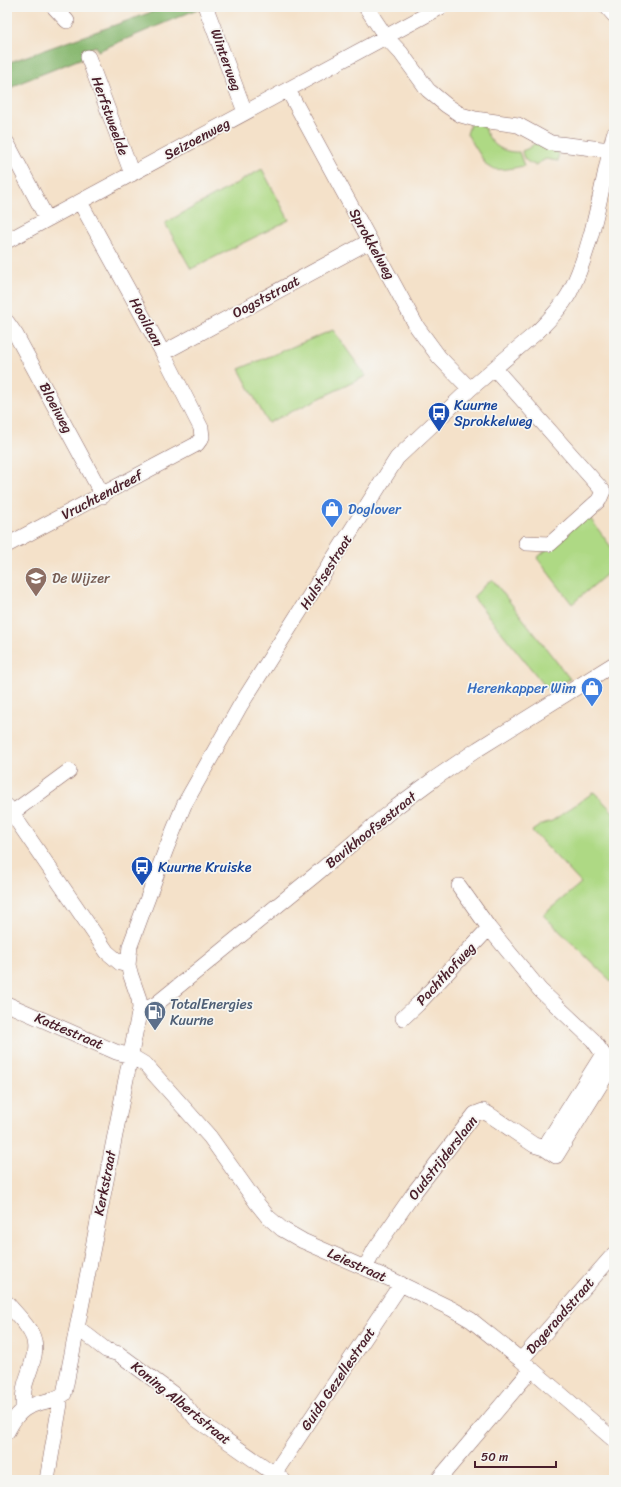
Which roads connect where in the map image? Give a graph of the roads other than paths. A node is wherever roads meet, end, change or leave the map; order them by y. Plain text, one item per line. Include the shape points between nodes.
1 (54, 7) edge
2 (366, 7) edge
3 (440, 7) edge
4 (607, 7) edge
5 (206, 8) dead end
6 (614, 15) edge
7 (67, 21) dead end
8 (386, 37) junction
9 (88, 57) dead end
10 (288, 90) junction
11 (245, 112) junction
12 (614, 134) edge
13 (7, 143) edge
14 (610, 150) junction
15 (132, 174) junction
16 (610, 178) edge
17 (80, 202) junction
18 (47, 219) junction
19 (7, 241) edge
20 (370, 241) junction
21 (7, 322) edge
22 (163, 353) junction
23 (495, 369) junction
24 (470, 389) junction
25 (197, 444) joint
26 (103, 496) junction
27 (526, 543) dead end
28 (7, 545) edge
29 (614, 664) edge
30 (69, 771) dead end
31 (9, 810) edge
32 (459, 886) dead end
33 (489, 928) junction
34 (128, 965) junction
35 (7, 1004) edge
36 (140, 1008) junction
37 (403, 1018) dead end
38 (608, 1053) edge
39 (131, 1056) junction
40 (614, 1254) edge
41 (366, 1268) junction
42 (401, 1284) junction
43 (7, 1303) edge
44 (78, 1328) junction
45 (527, 1364) junction
46 (57, 1399) junction
47 (23, 1409) junction
48 (7, 1432) edge
49 (614, 1440) edge
50 (279, 1477) edge
51 (47, 1480) edge
52 (438, 1480) edge

1 - 7 street
2 - 8 street
3 - 8 street, Seizoenweg
4 - 6 street
5 - 11 street, Winterweg
8 - 10 street, Seizoenweg
8 - 14 street via 428,90 461,114 475,119 518,125 551,143
9 - 15 street, Herfstweelde
10 - 11 street, Seizoenweg
10 - 20 street, Sprokkelweg
11 - 15 street, Seizoenweg
12 - 14 street, Hulstsestraat
13 - 18 street
14 - 16 street, Hulstsestraat
15 - 17 street, Seizoenweg
16 - 23 street, Hulstsestraat via 569,294 547,323
17 - 18 street, Seizoenweg
17 - 22 street, Hooilaan
18 - 19 street, Seizoenweg
20 - 22 street, Oogststraat
20 - 24 street, Sprokkelweg via 417,327 439,357
21 - 26 street, Bloeiweg
22 - 25 street, Hooilaan via 201,428 202,437
23 - 24 street, Hulstsestraat
23 - 27 street via 603,491 599,500 550,544
24 - 34 street, Hulstsestraat via 397,458 240,706 184,805 130,946
25 - 26 street, Vruchtendreef
26 - 28 street, Vruchtendreef
29 - 36 street, Bavikhoofsestraat via 434,779 392,810 155,1005
30 - 31 street
31 - 34 street via 107,952 120,963
32 - 33 street, Oudstrijderslaan
33 - 37 street, Pachthofweg
33 - 38 street, Oudstrijderslaan via 540,990
34 - 36 street, Kerkstraat
35 - 39 street, Kattestraat via 116,1052
36 - 39 street, Kerkstraat
38 - 41 street, Oudstrijderslaan via 544,1148 534,1145 482,1111 475,1114 416,1190
39 - 41 street, Leiestraat via 146,1065 210,1137 268,1217 303,1241
39 - 44 street, Kerkstraat
40 - 45 street, Dageraadstraat
41 - 42 street, Leiestraat
42 - 45 street, Leiestraat via 471,1320
42 - 50 street, Guido Gezellestraat
43 - 47 street via 33,1335 35,1342 35,1351 25,1385
44 - 46 street, Kerkstraat via 64,1394
44 - 50 street, Koning Albertstraat via 106,1350 119,1354 180,1399 196,1419
45 - 49 street, Leiestraat
45 - 52 street, Dageraadstraat
46 - 47 street
46 - 51 street via 60,1404
47 - 48 street via 12,1421

